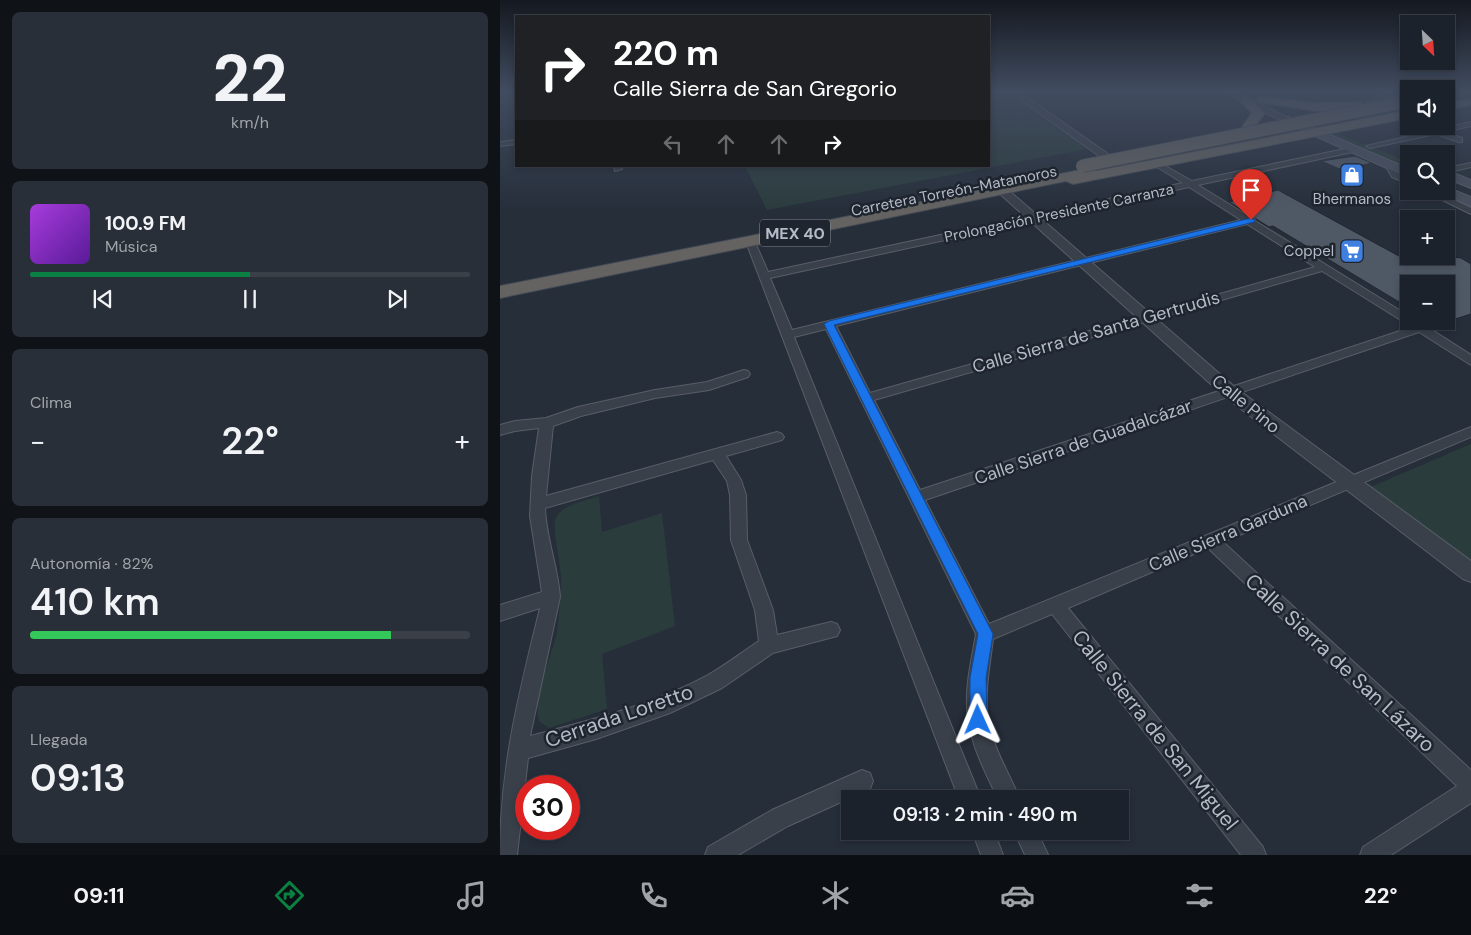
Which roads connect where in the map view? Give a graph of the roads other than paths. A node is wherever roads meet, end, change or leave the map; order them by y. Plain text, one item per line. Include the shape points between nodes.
1 (1069, 131) edge
2 (1228, 131) edge
3 (1270, 131) edge
4 (1281, 131) edge
5 (1312, 131) edge
6 (1314, 131) edge
7 (1326, 131) edge
8 (1345, 131) edge
9 (1350, 131) edge
10 (1319, 133) junction
11 (1418, 135) edge
12 (1446, 135) edge
13 (1335, 136) junction
14 (1298, 137) junction
15 (1459, 140) dead end
16 (515, 142) edge
17 (500, 144) edge
18 (1354, 144) junction
19 (1370, 146) junction
20 (1106, 156) junction
21 (1391, 159) junction
22 (1160, 165) junction
23 (1471, 165) edge
24 (1400, 166) edge
25 (1086, 169) junction
26 (1455, 170) edge
27 (1455, 177) edge
28 (1400, 178) edge
29 (1029, 181) junction
30 (1191, 184) junction
31 (1471, 184) edge
32 (1003, 191) junction
33 (1455, 195) edge
34 (1447, 200) edge
35 (1471, 202) edge
36 (1471, 211) edge
37 (1034, 219) junction
38 (1251, 220) junction
39 (750, 242) junction
40 (1082, 262) junction
41 (1325, 267) junction
42 (763, 276) junction
43 (500, 278) edge
44 (500, 292) edge
45 (1400, 315) edge
46 (1145, 318) junction
47 (829, 324) junction
48 (1400, 328) edge
49 (1424, 330) edge
50 (787, 336) junction
51 (1471, 361) edge
52 (744, 374) dead end
53 (1230, 392) junction
54 (867, 398) junction
55 (547, 423) junction
56 (500, 430) edge
57 (1471, 432) edge
58 (777, 438) dead end
59 (718, 454) junction
60 (1350, 482) junction
61 (917, 498) junction
62 (538, 504) junction
63 (1210, 540) junction
64 (1471, 573) edge
65 (551, 597) junction
66 (1054, 605) junction
67 (500, 613) edge
68 (831, 630) dead end
69 (985, 634) junction
70 (769, 645) junction
71 (518, 750) junction
72 (862, 781) dead end
73 (1471, 785) edge
74 (966, 790) edge
75 (1005, 790) edge
76 (1471, 790) edge
77 (986, 840) edge
78 (1030, 840) edge
79 (506, 855) edge
80 (716, 855) edge
81 (992, 855) edge
82 (1037, 855) edge
83 (1255, 855) edge
84 (1371, 855) edge

1 - 20 street
2 - 20 highway
3 - 25 highway, Carretera Torreón-Matamoros / MEX 40, bridge
4 - 14 highway
5 - 25 highway, MEX 40
6 - 10 main road
7 - 13 main road
8 - 13 highway
9 - 18 highway
10 - 13 highway
10 - 14 highway
11 - 19 street
12 - 15 street
13 - 14 highway
13 - 18 main road
14 - 22 highway
16 - 17 street
18 - 19 main road
18 - 21 main road
18 - 30 street, Prolongación Presidente Carranza
19 - 21 main road
20 - 29 highway via 1066,164
21 - 24 main road
21 - 28 street via 1395,175
22 - 29 highway via 1079,180
22 - 30 street
23 - 26 street
25 - 29 highway, MEX 40
27 - 31 main road
29 - 32 highway, MEX 40
29 - 43 highway, Carretera Torreón-Matamoros / MEX 40
30 - 37 street, Prolongación Presidente Carranza
30 - 38 street
32 - 37 street, Calle Pino
32 - 39 highway, MEX 40
33 - 35 main road
34 - 36 street
37 - 40 street, Calle Pino
37 - 42 street, Prolongación Presidente Carranza
38 - 40 street
38 - 41 street
39 - 42 street
39 - 44 highway, MEX 40
40 - 46 street, Calle Pino
40 - 47 street
41 - 45 street
41 - 46 street, Calle Sierra de Santa Gertrudis
42 - 50 street
46 - 53 street, Calle Pino
46 - 54 street, Calle Sierra de Santa Gertrudis
47 - 50 street
47 - 54 street
48 - 53 street, Calle Sierra de Guadalcázar
49 - 51 street
50 - 74 street
52 - 55 street via 709,386 655,394 578,412
53 - 60 street, Calle Pino
53 - 61 street, Calle Sierra de Guadalcázar
54 - 61 street
55 - 56 street
55 - 62 street, Cerrada Loretto
57 - 60 street, Calle Sierra Garduna
58 - 59 street
59 - 62 street
59 - 70 street via 731,474 738,495 739,540 764,610
60 - 63 street, Calle Sierra Garduna
60 - 64 street, Calle Pino
61 - 69 street
62 - 65 street, Cerrada Loretto via 538,527 551,580
63 - 66 street, Calle Sierra Garduna
63 - 73 street, Calle Sierra de San Lázaro
65 - 67 street
65 - 71 street, Cerrada Loretto
66 - 69 street, Calle Sierra Garduna
66 - 83 street, Calle Sierra de San Miguel
68 - 70 street, Cerrada Loretto
69 - 75 street via 978,678 978,720
70 - 71 street, Cerrada Loretto via 715,680 670,703 596,729
71 - 79 street, Cerrada Loretto
72 - 80 street via 780,818
76 - 84 street
77 - 81 street
78 - 82 street

